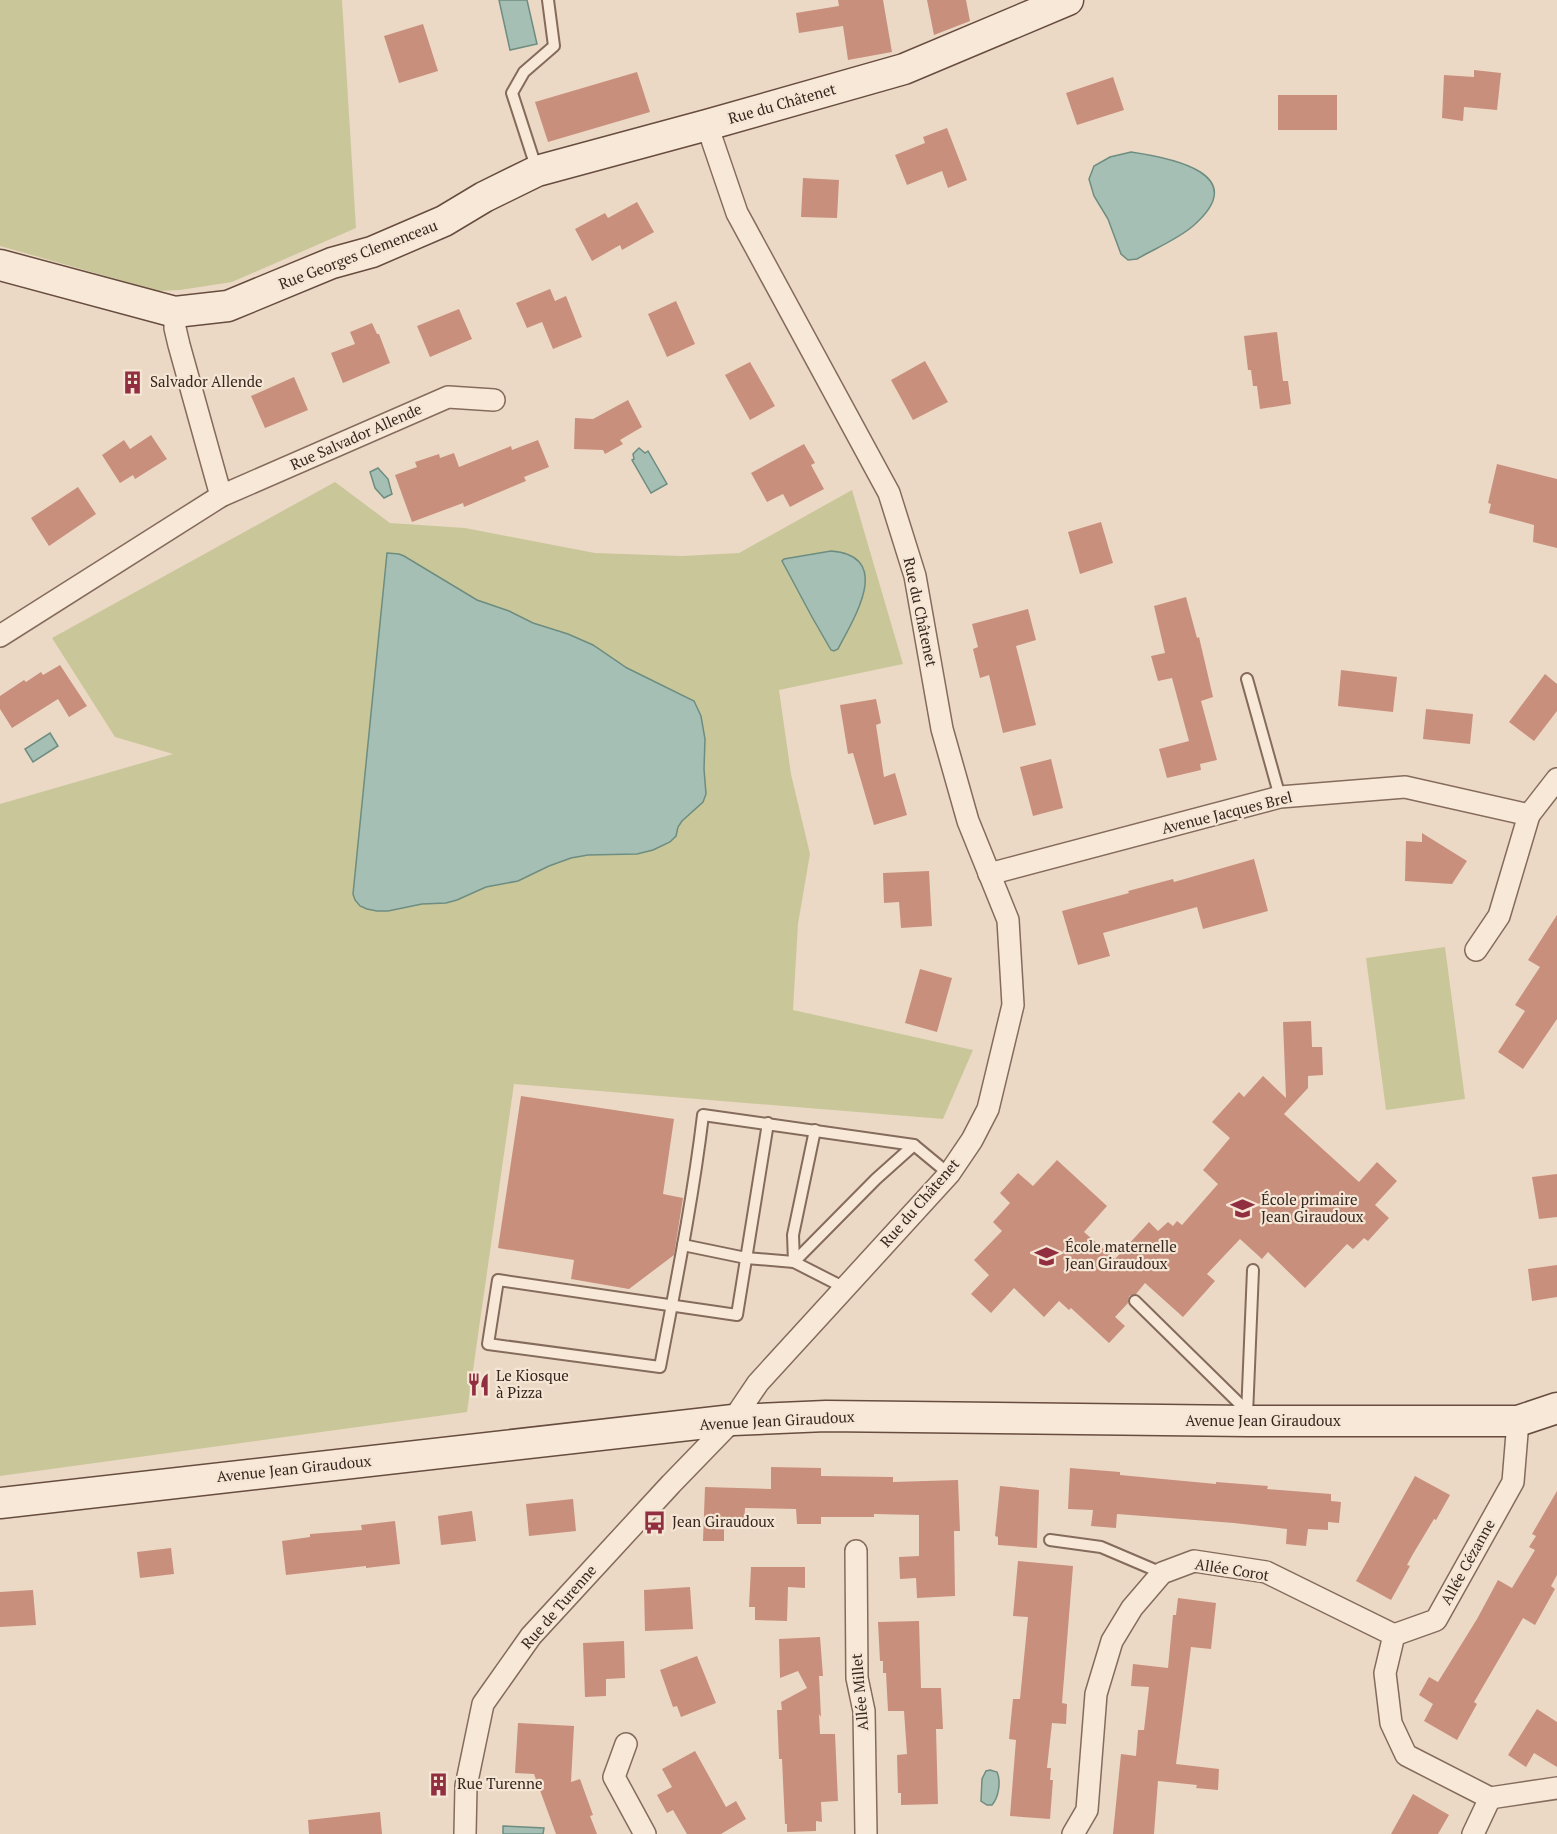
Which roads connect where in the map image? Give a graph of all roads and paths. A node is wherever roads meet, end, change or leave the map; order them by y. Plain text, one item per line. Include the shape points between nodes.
1 (548, 0) edge
2 (1068, 0) edge
3 (707, 125) junction
4 (537, 171) junction
5 (0, 265) edge
6 (175, 312) junction
7 (494, 400) dead end
8 (221, 496) junction
9 (0, 636) edge
10 (1247, 679) dead end
11 (1557, 779) edge
12 (1280, 797) junction
13 (1529, 815) junction
14 (989, 874) junction
15 (1476, 950) dead end
16 (768, 1123) junction
17 (815, 1130) junction
18 (914, 1145) junction
19 (949, 1174) junction
20 (683, 1245) junction
21 (746, 1258) junction
22 (794, 1263) junction
23 (1252, 1270) dead end
24 (845, 1288) junction
25 (1135, 1300) dead end
26 (672, 1306) junction
27 (1557, 1408) edge
28 (1247, 1417) junction
29 (733, 1420) junction
30 (1518, 1421) junction
31 (0, 1503) edge
32 (1050, 1540) dead end
33 (856, 1551) dead end
34 (1162, 1573) junction
35 (1394, 1635) junction
36 (626, 1744) dead end
37 (1557, 1788) edge
38 (1490, 1798) junction
39 (465, 1834) edge
40 (645, 1834) edge
41 (870, 1834) edge
42 (1073, 1834) edge
43 (1473, 1834) edge

1 - 4 lane via 554,46 524,72 513,93
2 - 3 street, Rue du Châtenet via 904,69
3 - 4 street, Rue Georges Clemenceau
3 - 14 street, Rue du Châtenet via 737,213 888,493 915,576 942,729 968,821
4 - 6 street, Rue Georges Clemenceau via 444,221 372,252 332,263 228,306
5 - 6 street, Rue Georges Clemenceau
6 - 8 street via 179,345
7 - 8 street, Rue Salvador Allende via 448,397
8 - 9 street, Rue Salvador Allende
10 - 12 lane
11 - 13 street
12 - 13 street, Avenue Jacques Brel via 1405,787
12 - 14 street, Avenue Jacques Brel
13 - 15 street via 1499,916
14 - 19 street, Rue du Châtenet via 1008,920 1013,1005 988,1109
16 - 17 lane
16 - 20 lane via 703,1114
16 - 21 lane
17 - 18 lane
17 - 22 lane via 793,1235
18 - 19 lane
18 - 22 lane
19 - 24 street, Rue du Châtenet
20 - 21 lane
20 - 26 lane
21 - 22 lane
21 - 26 lane via 737,1315
22 - 24 lane
23 - 28 lane
24 - 29 street, Rue du Châtenet via 758,1383
25 - 28 lane
26 - 26 lane via 660,1367 488,1344 498,1280
27 - 30 street, Avenue Jean Giraudoux
28 - 29 street, Avenue Jean Giraudoux via 826,1416
28 - 30 street, Avenue Jean Giraudoux
29 - 31 street, Avenue Jean Giraudoux
29 - 39 street, Rue de Turenne via 531,1636 483,1704 466,1786
30 - 35 street, Allée Cézanne via 1513,1482 1436,1620
32 - 34 lane via 1101,1547
33 - 41 street, Allée Millet via 857,1678 864,1711
34 - 35 street, Allée Corot via 1194,1561 1266,1572
34 - 42 street, Allée Corot via 1132,1608 1112,1641 1096,1694 1087,1810
35 - 38 street via 1385,1673 1391,1723 1406,1755
36 - 40 street via 614,1777
37 - 38 street
38 - 43 street

